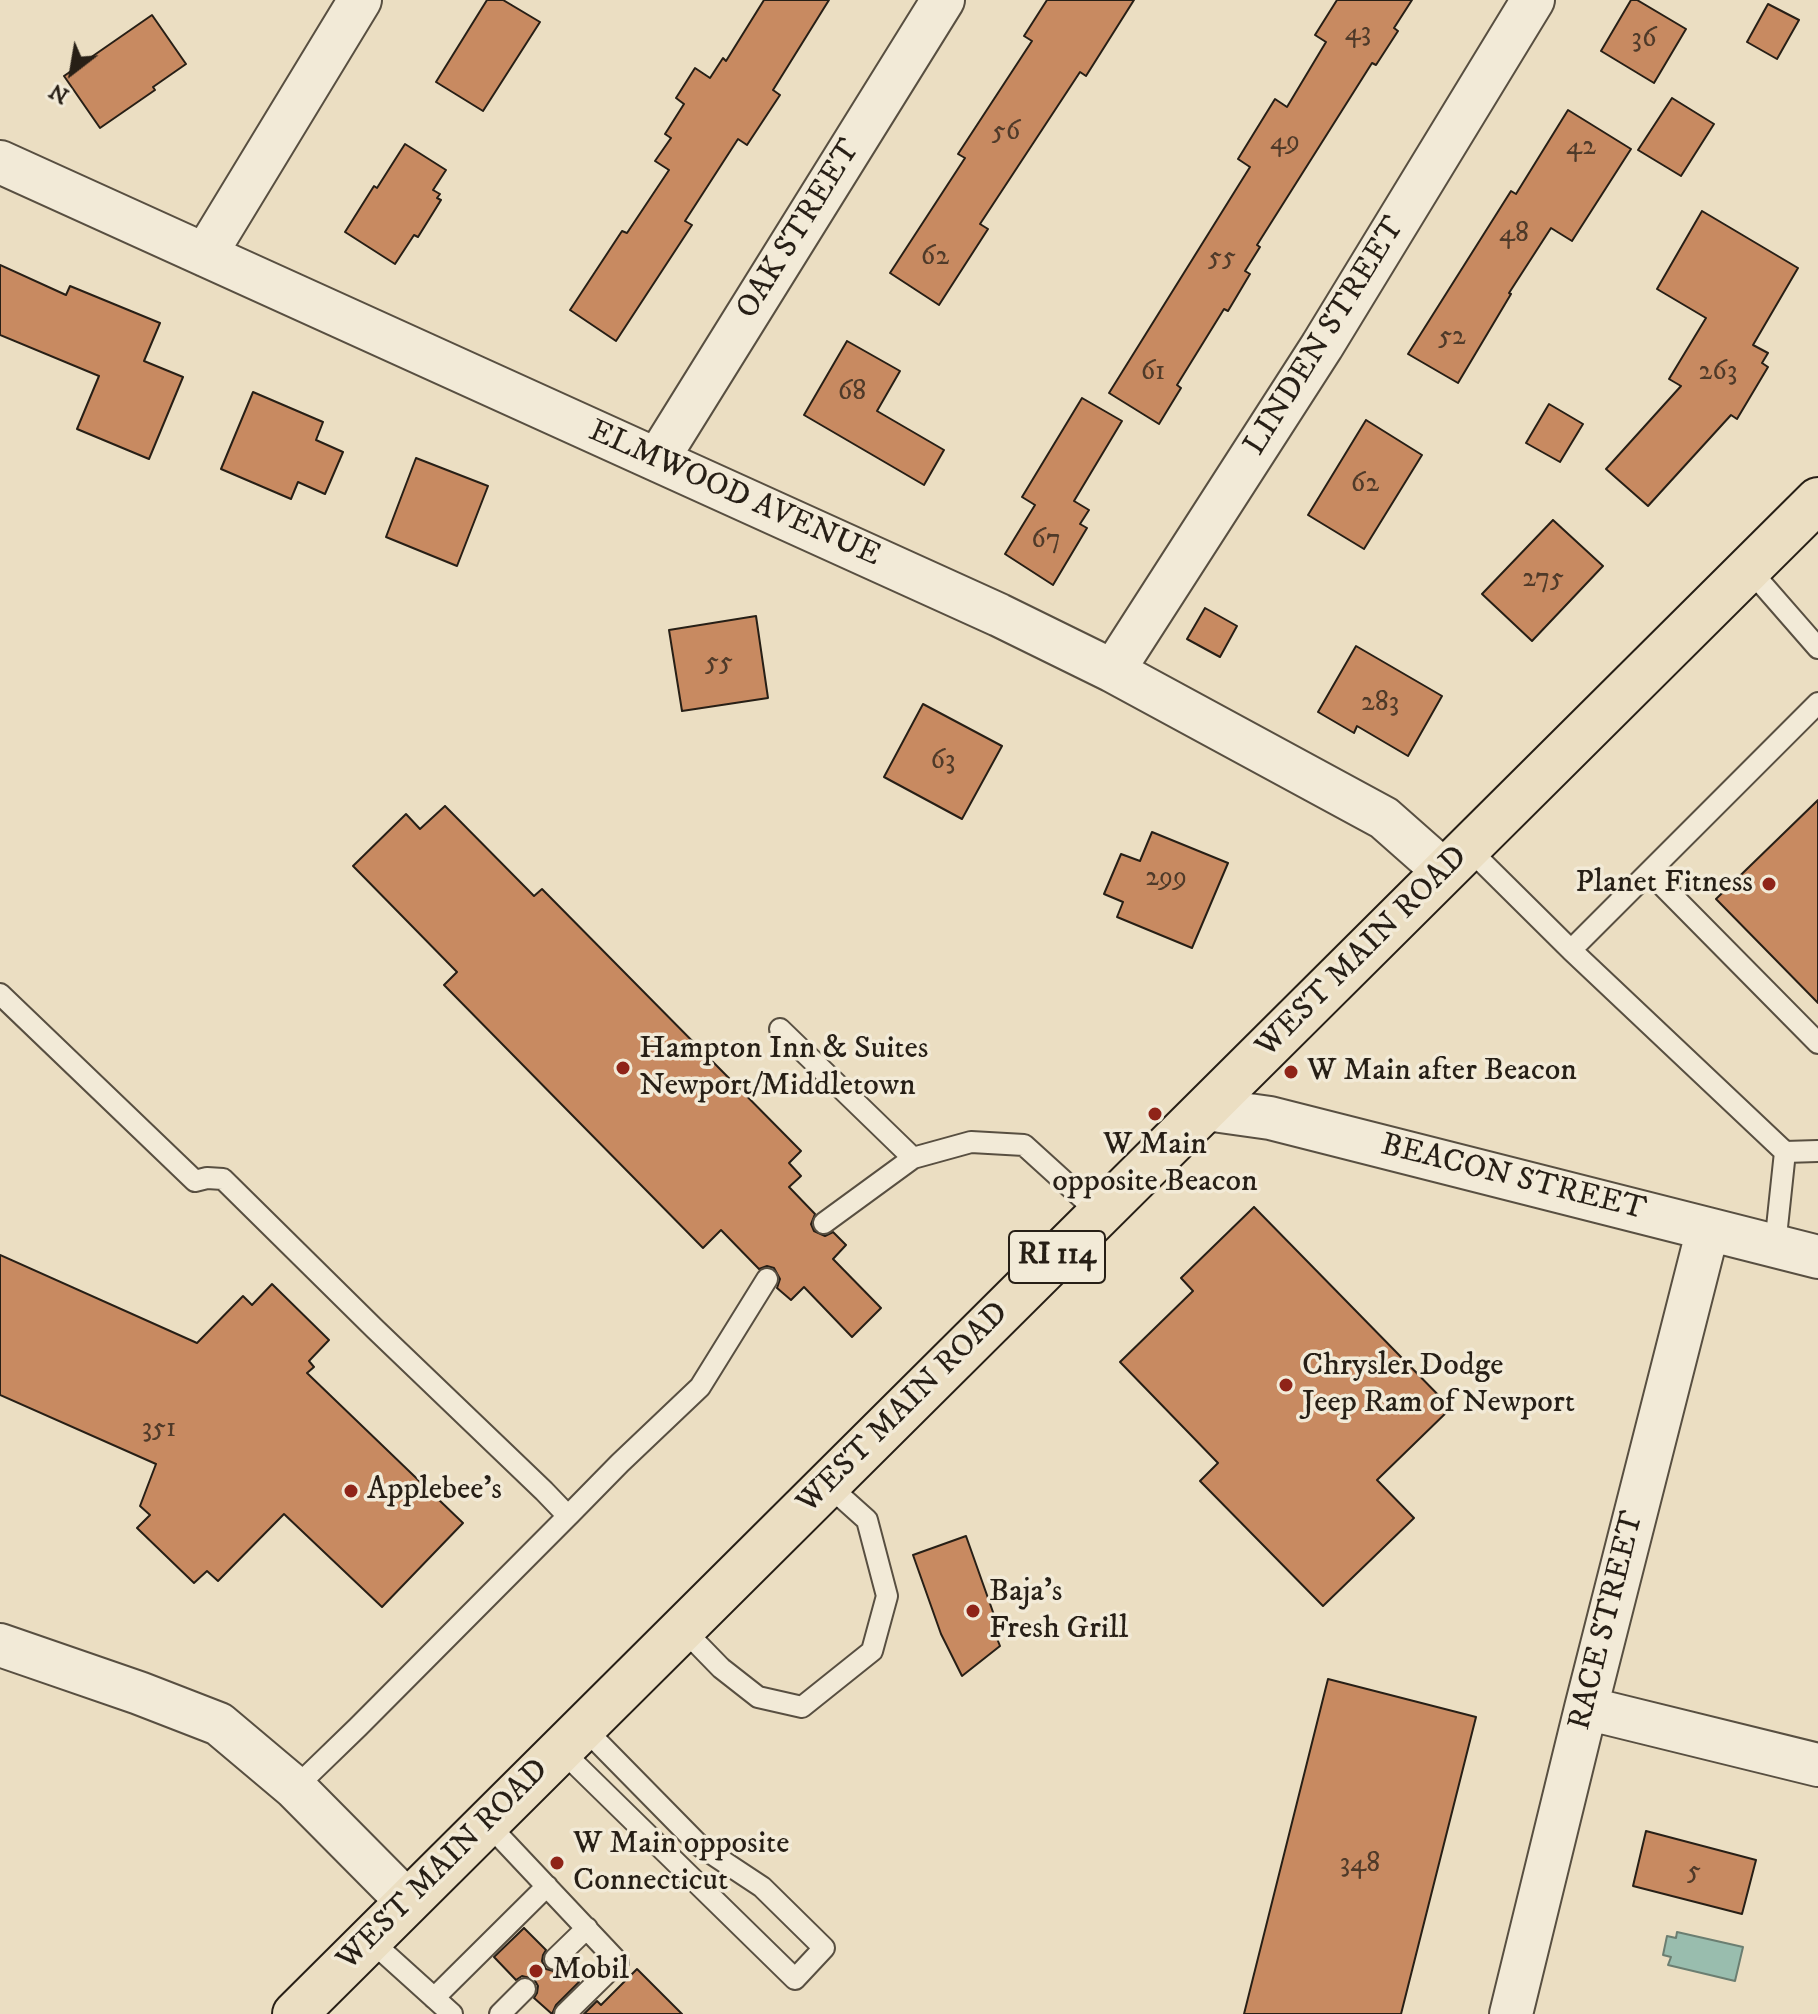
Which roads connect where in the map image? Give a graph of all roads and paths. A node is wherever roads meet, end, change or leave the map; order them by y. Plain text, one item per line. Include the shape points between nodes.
1 (360, 0) edge
2 (943, 0) edge
3 (1533, 0) edge
4 (0, 162) edge
5 (205, 255) junction
6 (657, 460) junction
7 (1818, 500) edge
8 (1749, 569) junction
9 (1817, 647) edge
10 (1113, 671) junction
11 (1818, 703) edge
12 (1456, 860) junction
13 (1649, 872) junction
14 (1571, 950) junction
15 (0, 994) edge
16 (780, 1029) dead end
17 (1818, 1043) edge
18 (1206, 1109) junction
19 (1818, 1151) edge
20 (1785, 1152) junction
21 (913, 1158) junction
22 (1100, 1214) junction
23 (824, 1223) dead end
24 (1708, 1229) junction
25 (1775, 1246) junction
26 (1818, 1257) edge
27 (767, 1279) dead end
28 (828, 1485) junction
29 (568, 1516) junction
30 (683, 1629) junction
31 (0, 1645) edge
32 (1586, 1708) junction
33 (572, 1739) junction
34 (1818, 1765) edge
35 (295, 1788) junction
36 (487, 1823) junction
37 (547, 1886) junction
38 (408, 1902) junction
39 (587, 1928) junction
40 (370, 1940) junction
41 (555, 1959) dead end
42 (525, 1989) dead end
43 (434, 1998) junction
44 (295, 2014) edge
45 (452, 2014) edge
46 (500, 2014) edge
47 (565, 2014) edge
48 (1511, 2014) edge

1 - 5 street
2 - 6 street, OAK STREET
3 - 10 street, LINDEN STREET via 1322,346
4 - 5 street, ELMWOOD AVENUE
5 - 6 street, ELMWOOD AVENUE
6 - 10 street, ELMWOOD AVENUE
7 - 8 main road, WEST MAIN ROAD / RI 114
8 - 9 lane
8 - 12 main road, WEST MAIN ROAD / RI 114
10 - 12 street, ELMWOOD AVENUE
11 - 13 lane
12 - 14 lane
12 - 18 main road, WEST MAIN ROAD / RI 114
13 - 14 lane
13 - 17 lane
14 - 20 lane
15 - 29 lane via 195,1181 223,1179
16 - 21 lane
18 - 22 main road, WEST MAIN ROAD / RI 114
18 - 24 street, BEACON STREET via 1270,1118
19 - 20 lane
20 - 25 lane
21 - 22 lane via 971,1142 1024,1145
21 - 23 lane
22 - 28 main road, WEST MAIN ROAD / RI 114
24 - 25 street, BEACON STREET
24 - 32 street, RACE STREET
25 - 26 street, BEACON STREET
27 - 29 lane via 700,1387
28 - 30 main road, WEST MAIN ROAD / RI 114
28 - 30 lane via 867,1520 887,1596 872,1651 802,1707 758,1697
29 - 35 lane
30 - 33 main road, WEST MAIN ROAD / RI 114
31 - 35 street via 219,1724
32 - 34 street
32 - 48 street, RACE STREET
33 - 33 lane via 600,1790 795,1979 824,1948 762,1887 700,1846
33 - 36 main road, WEST MAIN ROAD / RI 114
35 - 38 street
36 - 37 lane
36 - 38 main road, WEST MAIN ROAD / RI 114
37 - 39 lane
37 - 43 lane
38 - 40 main road, WEST MAIN ROAD / RI 114
39 - 41 lane
39 - 47 lane via 618,1962
40 - 43 lane
40 - 44 main road, WEST MAIN ROAD / RI 114
42 - 46 lane
43 - 45 lane

